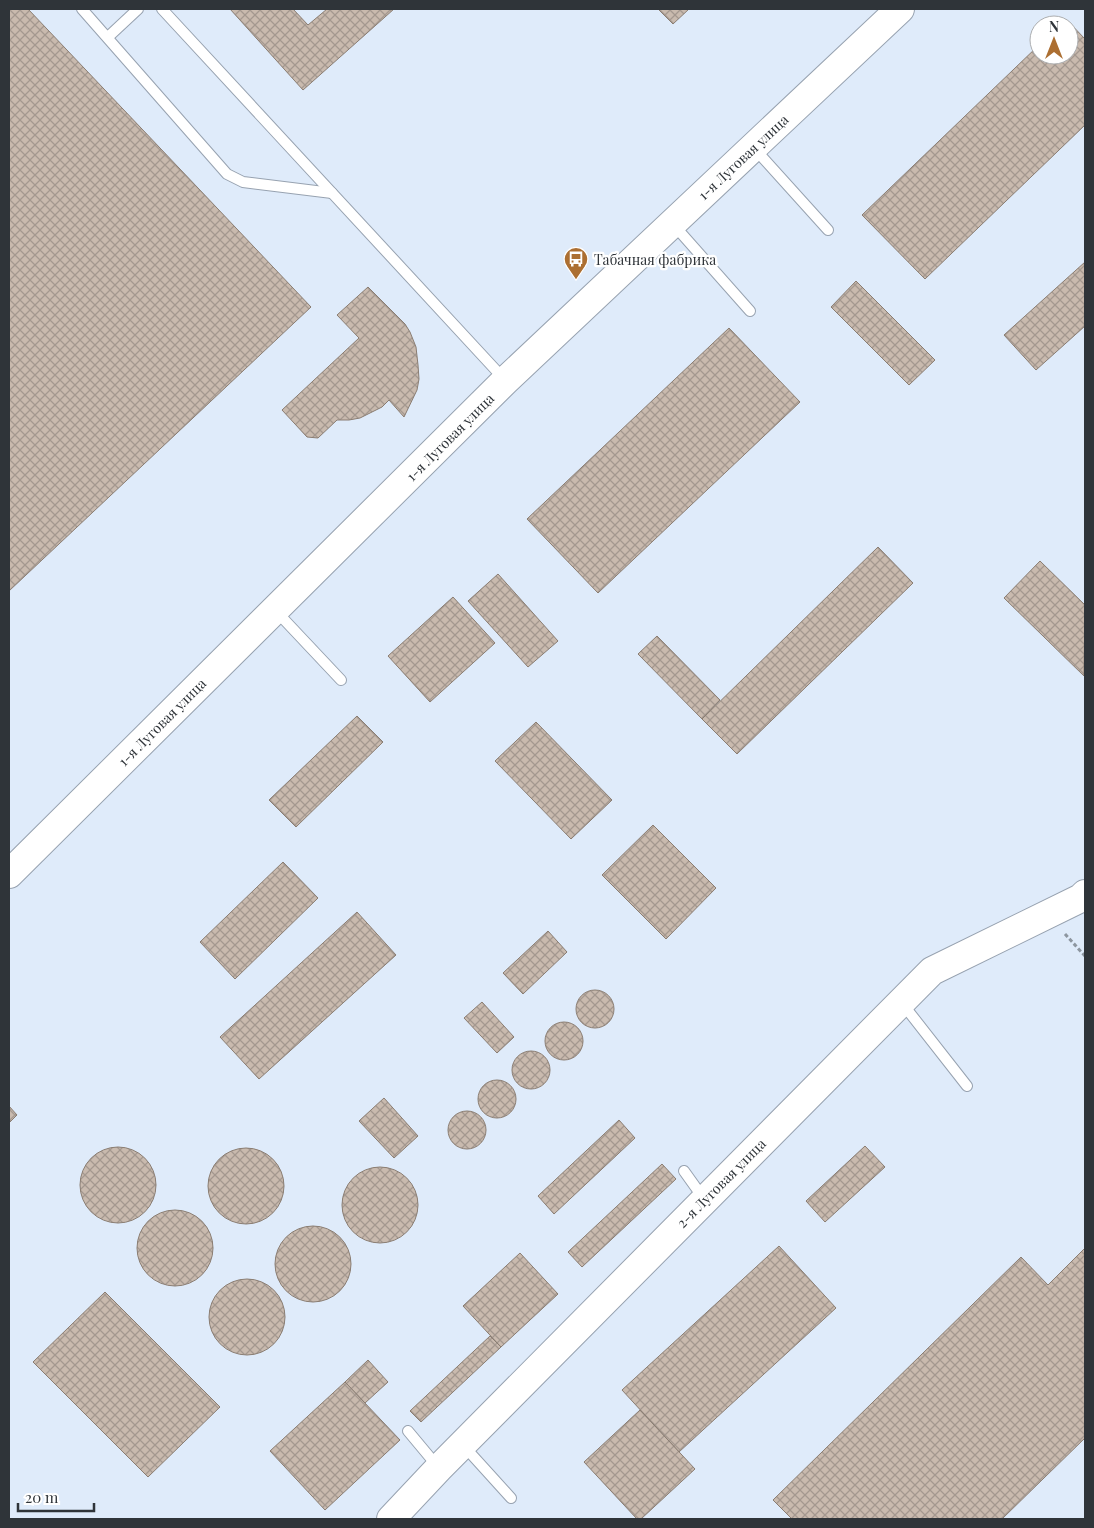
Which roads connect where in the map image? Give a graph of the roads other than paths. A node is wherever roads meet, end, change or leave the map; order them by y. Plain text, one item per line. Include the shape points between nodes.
1 (82, 9) edge
2 (138, 9) edge
3 (162, 9) edge
4 (900, 9) edge
5 (108, 37) junction
6 (754, 147) junction
7 (332, 193) junction
8 (672, 224) junction
9 (828, 230) dead end
10 (750, 311) dead end
11 (505, 381) junction
12 (275, 610) junction
13 (341, 680) dead end
14 (9, 874) edge
15 (1085, 894) edge
16 (901, 1002) junction
17 (967, 1086) dead end
18 (684, 1171) dead end
19 (705, 1200) junction
20 (408, 1431) dead end
21 (462, 1445) junction
22 (439, 1468) junction
23 (511, 1498) dead end
24 (391, 1519) edge

1 - 5 lane
2 - 5 lane
3 - 7 lane
4 - 6 main road, 1-я Луговая улица
5 - 7 lane via 227,174 243,182
6 - 8 main road, 1-я Луговая улица
6 - 9 lane
7 - 11 lane
8 - 10 lane
8 - 11 main road, 1-я Луговая улица
11 - 12 main road, 1-я Луговая улица
12 - 13 lane
12 - 14 main road, 1-я Луговая улица
15 - 16 main road, 2-я Луговая улица via 932,971
16 - 17 lane
16 - 19 main road, 2-я Луговая улица
18 - 19 lane
19 - 21 main road, 2-я Луговая улица
20 - 22 lane
21 - 22 main road, 2-я Луговая улица
21 - 23 lane
22 - 24 main road, 2-я Луговая улица

